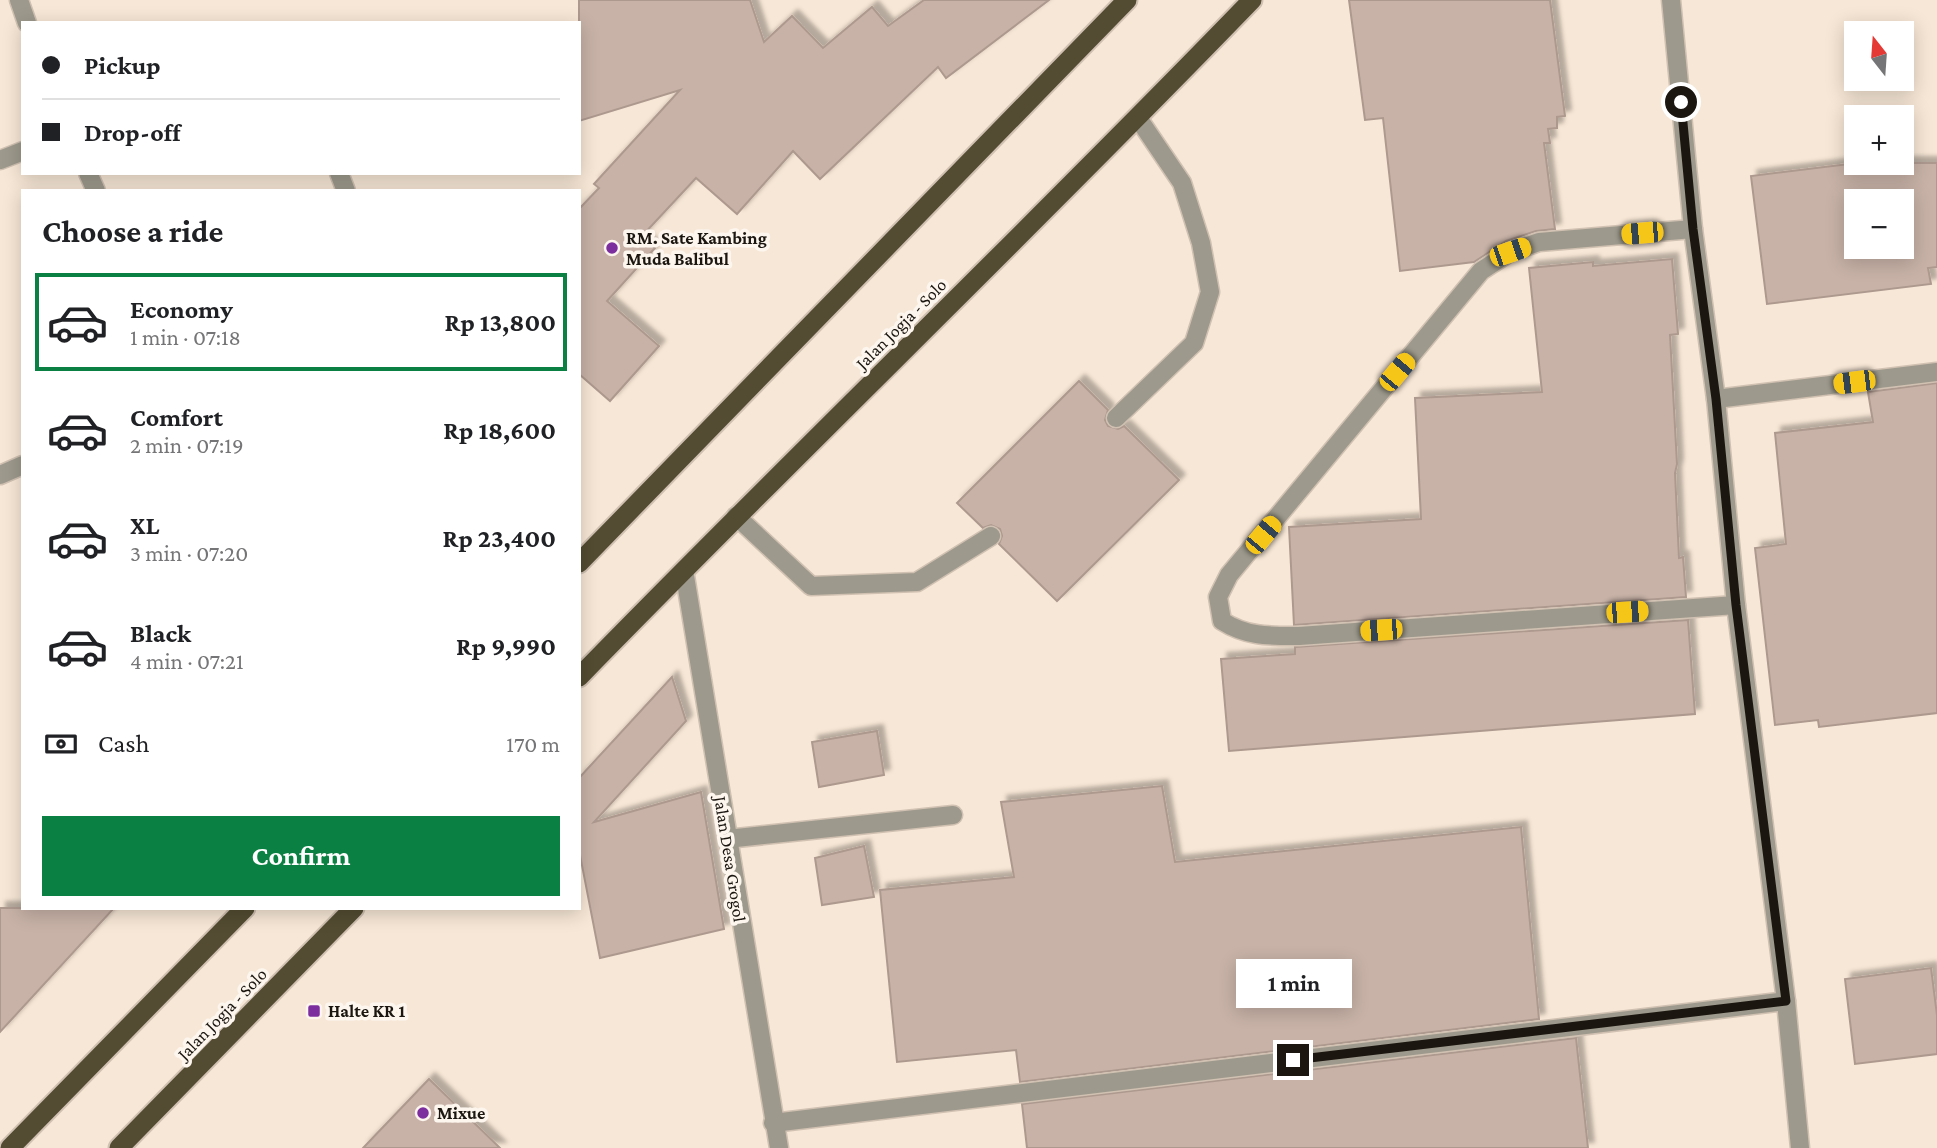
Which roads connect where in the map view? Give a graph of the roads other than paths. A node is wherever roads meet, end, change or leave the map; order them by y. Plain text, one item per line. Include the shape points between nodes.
1 (19, 0) edge
2 (1127, 0) edge
3 (1252, 0) edge
4 (1671, 0) edge
5 (26, 21) edge
6 (1138, 118) junction
7 (21, 151) edge
8 (0, 160) edge
9 (1693, 229) junction
10 (1937, 372) edge
11 (1716, 399) junction
12 (1116, 418) dead end
13 (21, 466) edge
14 (0, 475) edge
15 (736, 516) junction
16 (991, 536) dead end
17 (581, 561) edge
18 (684, 569) junction
19 (1736, 605) junction
20 (581, 675) edge
21 (953, 815) dead end
22 (727, 839) junction
23 (242, 910) edge
24 (352, 910) edge
25 (1786, 1001) junction
26 (773, 1123) junction
27 (10, 1148) edge
28 (119, 1148) edge
29 (779, 1148) edge
30 (1800, 1148) edge

1 - 5 street
2 - 17 highway
3 - 6 highway, Jalan Jogja - Solo
4 - 9 street
6 - 12 street via 1182,183 1210,292 1194,343
6 - 15 highway, Jalan Jogja - Solo
7 - 8 street
9 - 11 street
9 - 19 street via 1539,242 1510,252 1481,271 1229,575 1218,597 1222,621 1257,636
10 - 11 street
11 - 19 street
13 - 14 street
15 - 16 street via 811,586 917,582
15 - 18 highway, Jalan Jogja - Solo
18 - 20 highway, Jalan Jogja - Solo
18 - 22 street, Jalan Desa Grogol
19 - 25 street
21 - 22 street
22 - 26 street, Jalan Desa Grogol
23 - 27 highway
24 - 28 highway, Jalan Jogja - Solo
25 - 26 street
25 - 30 street
26 - 29 street, Jalan Desa Grogol

